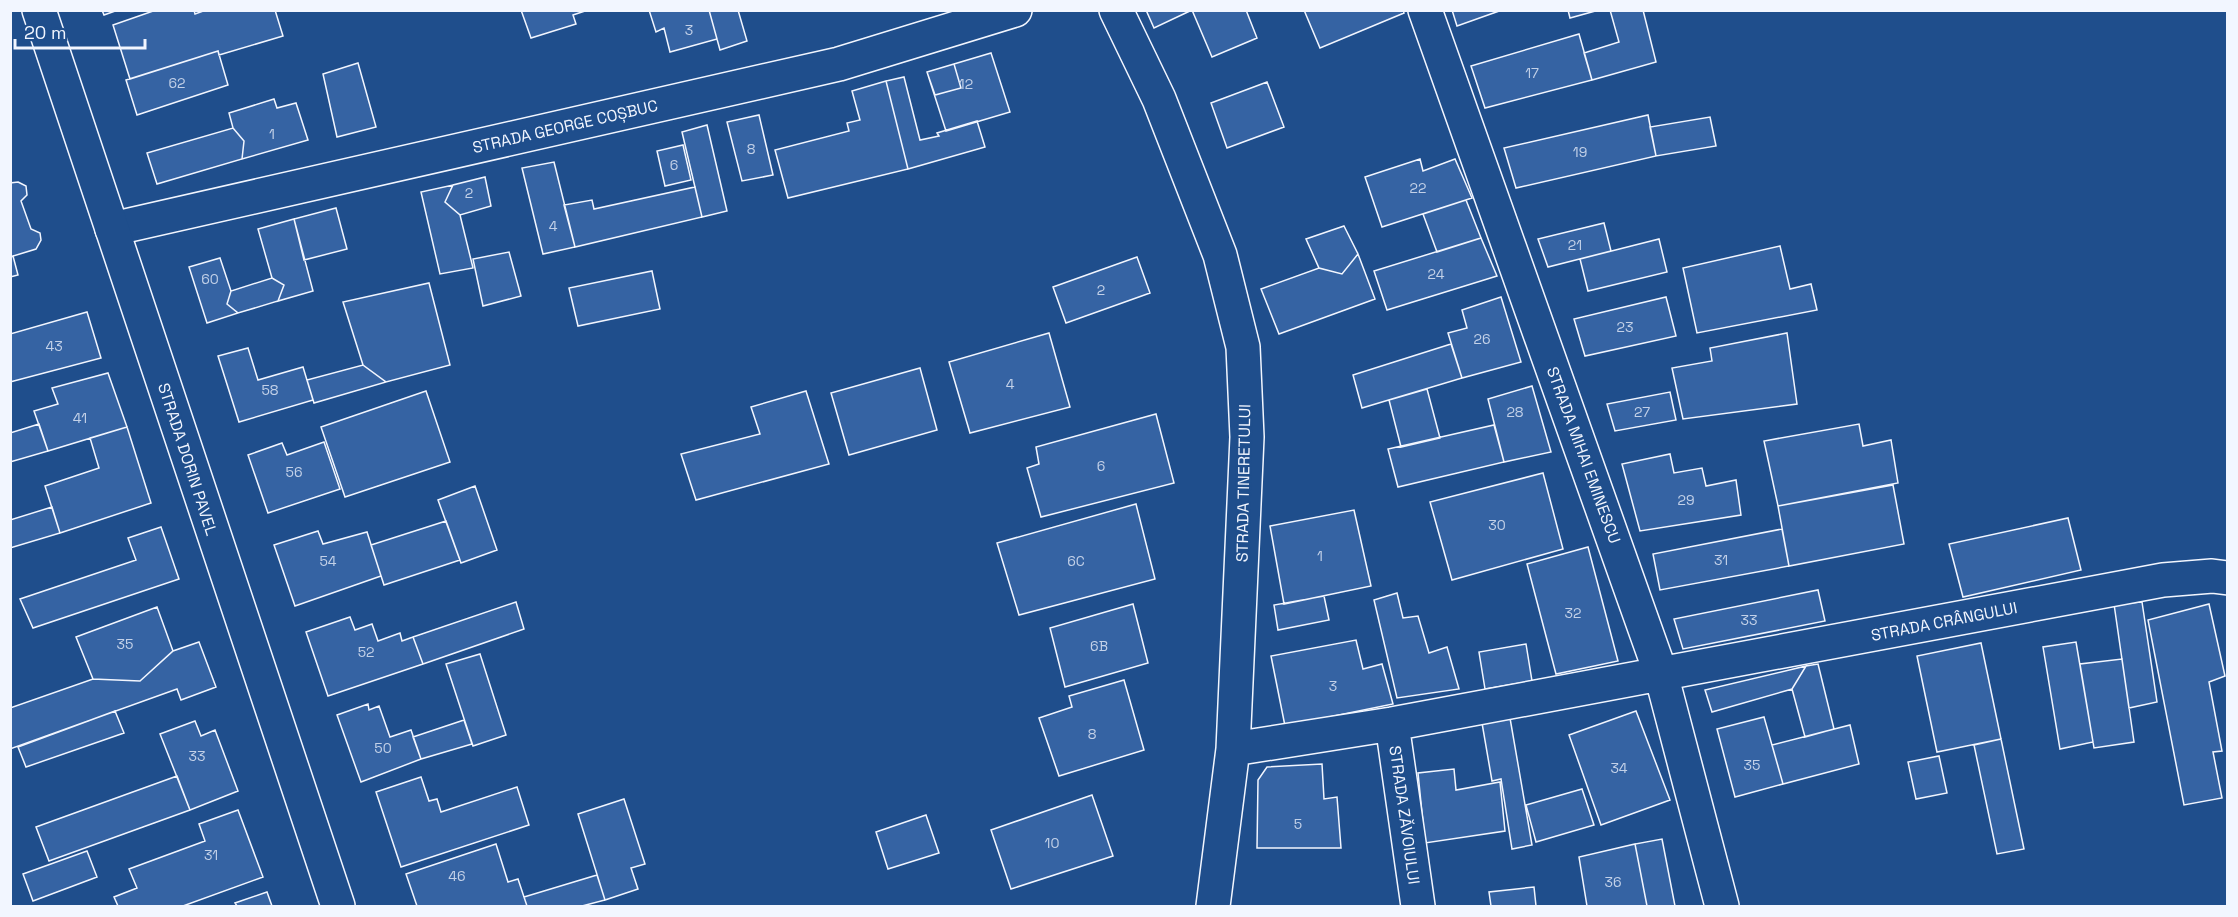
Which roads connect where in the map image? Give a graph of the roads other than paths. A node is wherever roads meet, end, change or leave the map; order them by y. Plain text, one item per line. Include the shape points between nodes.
1 (39, 10) edge
2 (1015, 10) edge
3 (1116, 10) edge
4 (1425, 10) edge
5 (112, 229) junction
6 (2228, 578) edge
7 (1661, 674) junction
8 (1392, 724) junction
9 (1233, 749) junction
10 (338, 906) edge
11 (1213, 906) edge
12 (1418, 906) edge
13 (1722, 906) edge

1 - 5 street, STRADA DORIN PAVEL
2 - 5 street, STRADA GEORGE COȘBUC via 839,64
3 - 9 street, STRADA TINERETULUI via 1159,99 1220,255 1243,347 1247,438
4 - 7 street, STRADA MIHAI EMINESCU
5 - 10 street, STRADA DORIN PAVEL
6 - 7 street, STRADA CRÂNGULUI via 2163,580
7 - 8 street, STRADA CRÂNGULUI
7 - 13 street, STRADA MIHAI EMINESCU
8 - 9 street, STRADA CRÂNGULUI
8 - 12 street, STRADA ZĂVOIULUI
9 - 11 street, STRADA TINERETULUI

